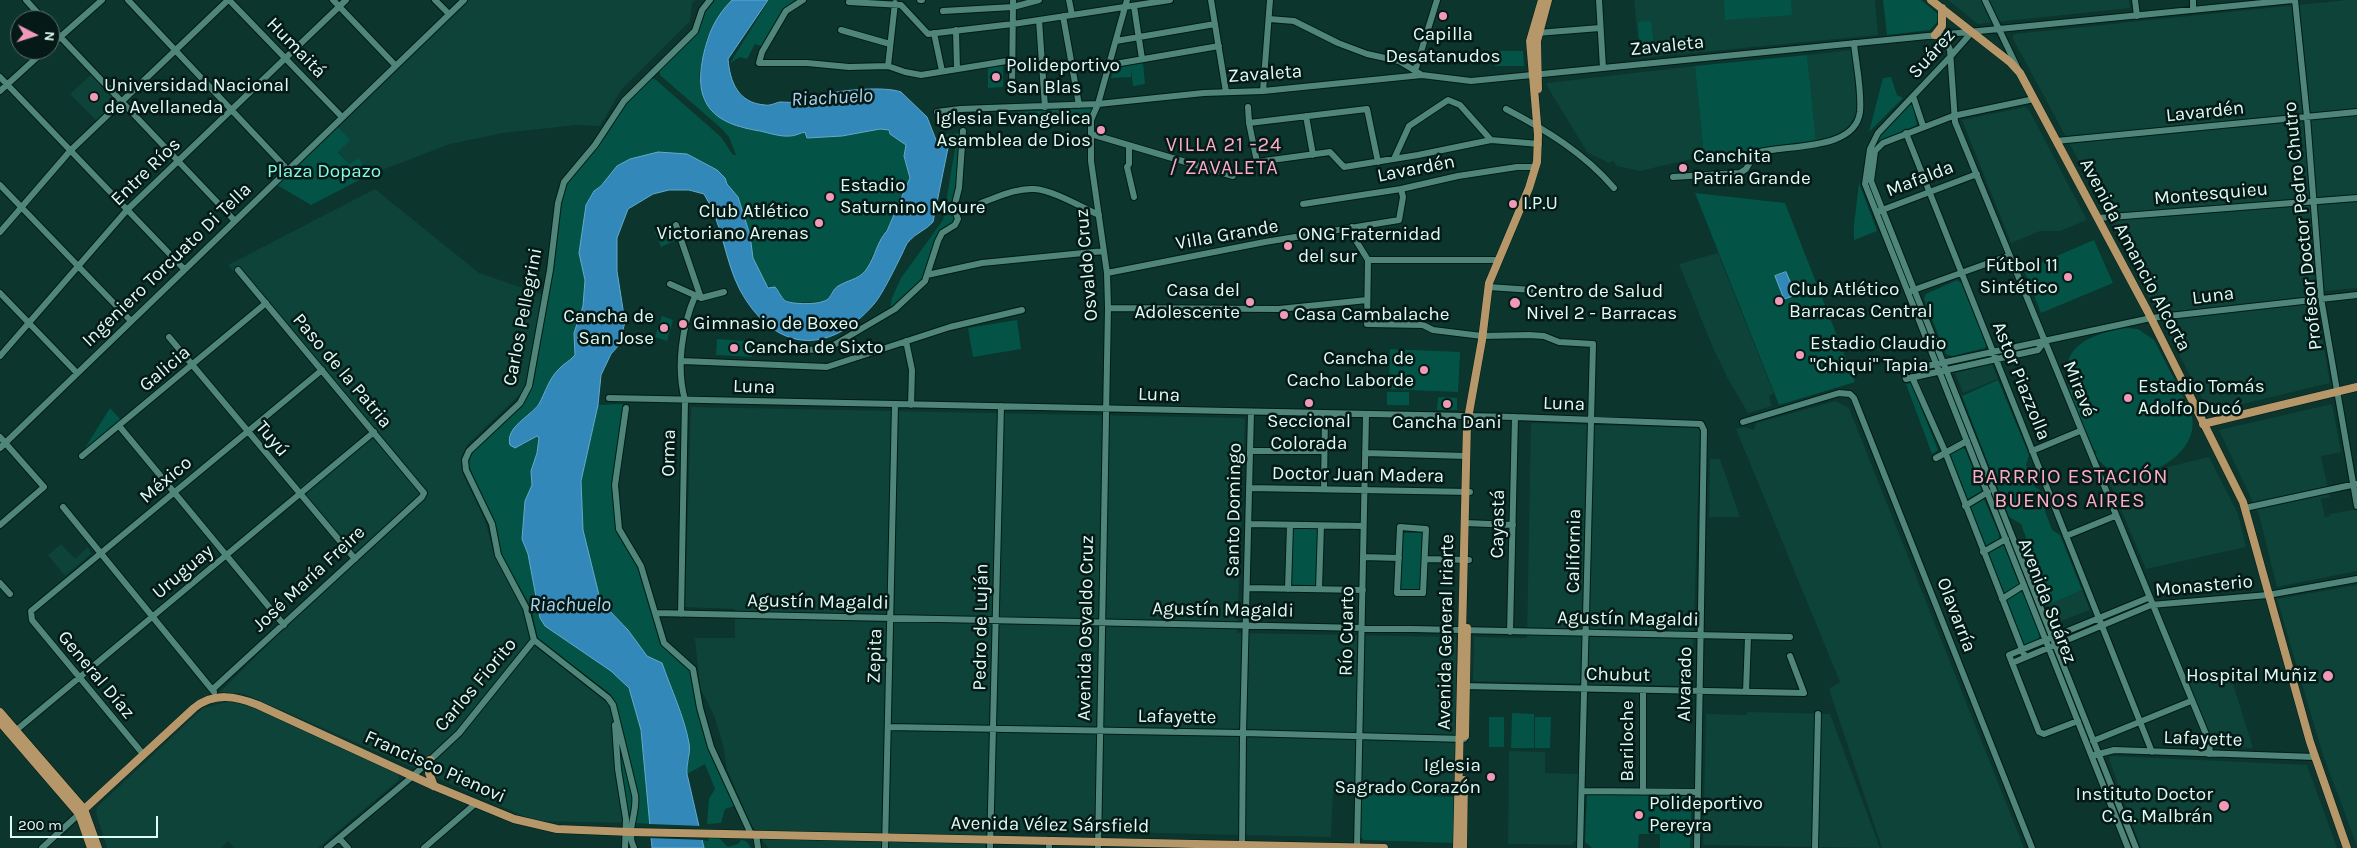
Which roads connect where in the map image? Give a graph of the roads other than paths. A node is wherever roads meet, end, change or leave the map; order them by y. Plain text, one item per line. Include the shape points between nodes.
1 (26, 0) edge
2 (102, 0) edge
3 (128, 0) edge
4 (229, 0) edge
5 (333, 0) edge
6 (346, 0) edge
7 (435, 0) edge
8 (464, 0) edge
9 (710, 0) edge
10 (803, 0) edge
11 (1039, 0) edge
12 (1068, 0) edge
13 (1127, 0) edge
14 (1170, 0) edge
15 (1211, 0) edge
16 (1270, 0) edge
17 (1437, 0) edge
18 (1542, 0) edge
19 (1548, 0) edge
20 (1599, 0) edge
21 (1931, 0) edge
22 (1985, 0) edge
23 (2135, 0) edge
24 (2193, 0) edge
25 (2294, 0) edge
26 (849, 2) dead end
27 (2249, 2) edge
28 (895, 3) junction
29 (1013, 4) edge
30 (339, 6) junction
31 (1134, 6) junction
32 (1124, 8) junction
33 (1942, 8) junction
34 (35, 10) edge
35 (2194, 10) junction
36 (943, 11) dead end
37 (449, 14) junction
38 (1072, 15) junction
39 (1064, 16) junction
40 (2137, 16) junction
41 (1269, 19) junction
42 (1039, 20) junction
43 (1013, 24) junction
44 (1215, 24) junction
45 (1600, 28) junction
46 (2000, 29) junction
47 (840, 30) dead end
48 (956, 30) junction
49 (1972, 32) junction
50 (931, 33) junction
51 (1535, 33) junction
52 (1935, 35) junction
53 (1138, 36) junction
54 (60, 37) joint
55 (1116, 41) junction
56 (1854, 43) junction
57 (890, 44) junction
58 (1219, 46) junction
59 (175, 50) junction
60 (1950, 58) junction
61 (285, 59) junction
62 (34, 60) edge
63 (1013, 60) junction
64 (1142, 60) junction
65 (395, 65) junction
66 (1109, 65) junction
67 (888, 66) junction
68 (1604, 68) junction
69 (957, 69) junction
70 (942, 71) junction
71 (1415, 71) junction
72 (2020, 73) junction
73 (1422, 75) junction
74 (1534, 75) junction
75 (0, 77) edge
76 (6, 84) junction
77 (0, 91) edge
78 (1264, 91) junction
79 (1012, 92) dead end
80 (1226, 92) junction
81 (1913, 96) junction
82 (2034, 99) junction
83 (122, 102) junction
84 (1098, 104) junction
85 (1079, 105) junction
86 (1045, 107) junction
87 (1248, 107) dead end
88 (1506, 110) dead end
89 (232, 111) junction
90 (937, 112) dead end
91 (2357, 112) edge
92 (341, 116) junction
93 (1306, 116) junction
94 (1954, 116) junction
95 (2307, 117) junction
96 (1249, 123) junction
97 (1539, 126) junction
98 (1923, 126) junction
99 (963, 131) dead end
100 (1906, 133) junction
101 (1091, 134) junction
102 (1491, 140) junction
103 (2056, 141) junction
104 (1538, 144) junction
105 (1129, 145) junction
106 (70, 151) junction
107 (1313, 155) junction
108 (1394, 159) junction
109 (178, 161) junction
110 (1378, 162) junction
111 (1536, 167) junction
112 (288, 170) junction
113 (1977, 174) junction
114 (1233, 176) dead end
115 (1673, 177) dead end
116 (0, 185) edge
117 (1529, 188) junction
118 (1614, 188) dead end
119 (1401, 189) junction
120 (1929, 192) junction
121 (1134, 198) dead end
122 (2357, 198) edge
123 (2314, 201) junction
124 (982, 203) dead end
125 (1303, 204) dead end
126 (22, 208) junction
127 (127, 210) junction
128 (1878, 211) junction
129 (1099, 215) junction
130 (2098, 218) junction
131 (235, 221) junction
132 (676, 225) dead end
133 (1352, 227) junction
134 (0, 232) edge
135 (1104, 251) junction
136 (2008, 256) junction
137 (1368, 260) junction
138 (1498, 260) junction
139 (78, 267) junction
140 (184, 269) junction
141 (238, 270) dead end
142 (1961, 272) junction
143 (1107, 273) junction
144 (928, 275) junction
145 (670, 284) dead end
146 (1488, 287) junction
147 (1548, 290) dead end
148 (1911, 291) junction
149 (724, 292) dead end
150 (0, 293) edge
151 (2357, 295) edge
152 (698, 297) junction
153 (2322, 298) junction
154 (1367, 300) junction
155 (266, 303) junction
156 (1108, 308) junction
157 (1022, 310) dead end
158 (2151, 318) junction
159 (131, 321) junction
160 (28, 322) junction
161 (1482, 336) junction
162 (169, 337) dead end
163 (906, 341) junction
164 (2044, 342) junction
165 (788, 351) dead end
166 (1992, 352) junction
167 (0, 356) edge
168 (1996, 359) junction
169 (682, 361) junction
170 (1940, 364) junction
171 (192, 366) junction
172 (322, 370) junction
173 (1943, 371) junction
174 (77, 373) junction
175 (1909, 378) junction
176 (2357, 387) edge
177 (2337, 392) junction
178 (609, 398) dead end
179 (686, 400) junction
180 (895, 405) junction
181 (911, 405) junction
182 (1001, 406) junction
183 (626, 408) dead end
184 (1105, 408) junction
185 (1251, 412) junction
186 (1325, 414) junction
187 (1366, 414) junction
188 (1469, 416) junction
189 (1515, 417) junction
190 (1592, 420) junction
191 (1743, 422) dead end
192 (2203, 424) junction
193 (120, 427) junction
194 (1704, 430) joint
195 (2080, 431) junction
196 (246, 432) junction
197 (374, 432) junction
198 (0, 437) edge
199 (1967, 441) junction
200 (6, 443) junction
201 (0, 448) edge
202 (1251, 451) junction
203 (1324, 451) junction
204 (2032, 451) junction
205 (1365, 453) junction
206 (1944, 454) junction
207 (82, 456) dead end
208 (1466, 456) junction
209 (1936, 458) dead end
210 (2355, 484) edge
211 (1250, 488) junction
212 (1324, 489) junction
213 (423, 490) joint
214 (1364, 490) junction
215 (1468, 492) junction
216 (1988, 492) junction
217 (173, 493) junction
218 (299, 494) junction
219 (1964, 506) junction
220 (2357, 506) edge
221 (63, 507) dead end
222 (2246, 508) junction
223 (2115, 516) junction
224 (1468, 523) junction
225 (1249, 524) junction
226 (0, 525) edge
227 (1290, 525) junction
228 (1513, 525) junction
229 (1321, 526) junction
230 (1363, 526) junction
231 (2066, 536) junction
232 (2006, 539) junction
233 (1983, 552) junction
234 (100, 553) junction
235 (225, 556) junction
236 (1363, 557) junction
237 (1399, 558) junction
238 (355, 559) junction
239 (1425, 559) junction
240 (1466, 560) junction
241 (2357, 579) edge
242 (0, 583) edge
243 (2024, 585) junction
244 (1247, 588) junction
245 (1288, 589) junction
246 (1319, 590) junction
247 (1363, 590) junction
248 (10, 594) dead end
249 (2268, 595) junction
250 (2002, 600) junction
251 (2150, 601) junction
252 (655, 613) junction
253 (30, 614) joint
254 (681, 614) junction
255 (152, 617) junction
256 (2098, 618) junction
257 (892, 619) junction
258 (997, 622) junction
259 (1101, 623) junction
260 (284, 625) junction
261 (1247, 626) junction
262 (2102, 626) junction
263 (1362, 629) junction
264 (1465, 631) junction
265 (1510, 632) junction
266 (1587, 634) junction
267 (1701, 636) junction
268 (1748, 637) junction
269 (1790, 637) dead end
270 (2049, 638) junction
271 (534, 640) junction
272 (2052, 646) junction
273 (2022, 650) junction
274 (1790, 656) dead end
275 (2025, 657) junction
276 (2012, 663) junction
277 (78, 678) junction
278 (1463, 686) junction
279 (213, 689) junction
280 (1585, 689) junction
281 (1643, 690) junction
282 (1700, 691) junction
283 (1746, 692) junction
284 (218, 697) junction
285 (2191, 701) junction
286 (615, 709) junction
287 (0, 712) edge
288 (1818, 714) dead end
289 (2078, 721) junction
290 (0, 722) edge
291 (2140, 722) junction
292 (888, 727) junction
293 (994, 728) junction
294 (1099, 731) junction
295 (13, 732) junction
296 (1242, 733) junction
297 (1359, 736) junction
298 (1462, 739) junction
299 (2093, 741) junction
300 (2152, 752) junction
301 (143, 754) junction
302 (2209, 754) junction
303 (2095, 755) junction
304 (2315, 757) junction
305 (430, 760) junction
306 (413, 776) junction
307 (633, 785) junction
308 (434, 786) junction
309 (620, 787) junction
310 (1583, 791) junction
311 (1643, 792) junction
312 (1698, 792) junction
313 (635, 795) junction
314 (622, 797) junction
315 (475, 804) junction
316 (81, 812) junction
317 (627, 832) junction
318 (716, 833) joint
319 (753, 834) junction
320 (339, 838) junction
321 (886, 838) junction
322 (990, 844) edge
323 (1049, 844) edge
324 (1097, 845) edge
325 (1155, 846) edge
326 (1242, 846) edge
327 (1300, 847) edge
328 (42, 848) edge
329 (91, 848) edge
330 (98, 848) edge
331 (328, 848) edge
332 (348, 848) edge
333 (424, 848) edge
334 (626, 848) edge
335 (634, 848) edge
336 (758, 848) edge
337 (886, 848) edge
338 (1357, 848) edge
339 (1384, 848) edge
340 (1457, 848) edge
341 (1463, 848) edge
342 (1580, 848) edge
343 (1697, 848) edge
344 (1815, 848) edge
345 (2032, 848) edge
346 (2128, 848) edge
347 (2136, 848) edge
348 (2347, 848) edge

1 - 34 street
2 - 54 street
3 - 59 street
4 - 59 street
4 - 61 street, Humaitá
5 - 30 street
6 - 30 street, Entre Ríos
7 - 37 street
8 - 37 street, Ingeniero Torcuato Di Tella
9 - 271 street, Carlos Pellegrini via 702,10 695,31 624,101 595,145 564,182 529,386 520,403 472,447 465,460 468,476 492,524 494,548 528,612
10 - 67 street via 786,11 759,63
11 - 29 street
12 - 38 street
13 - 32 street
14 - 31 street
15 - 44 street
16 - 41 street
17 - 71 street
18 - 51 main road, Avenida General Iriarte
19 - 51 main road, Avenida General Iriarte
20 - 45 street
21 - 33 main road, Avenida Amancio Alcorta
22 - 46 street
23 - 40 street
24 - 35 street
25 - 27 street, Zavaleta
25 - 95 street, Profesor Doctor Pedro Chutro
26 - 28 street
27 - 35 street, Zavaleta
28 - 50 street
28 - 57 street
29 - 36 street
29 - 43 street
30 - 61 street, Entre Ríos
30 - 65 street
31 - 32 street
31 - 53 street
32 - 38 street
32 - 55 street
33 - 49 main road, Avenida Amancio Alcorta
33 - 52 main road via 1944,20
35 - 40 street, Zavaleta
37 - 65 street, Ingeniero Torcuato Di Tella
38 - 39 street
39 - 42 street
39 - 85 street
40 - 46 street, Zavaleta
41 - 71 street via 1294,21 1338,43 1400,61
41 - 78 street
42 - 43 street
42 - 86 street
43 - 48 street
43 - 63 street
44 - 53 street
44 - 58 street
45 - 51 street
45 - 68 street
46 - 49 street, Zavaleta
46 - 72 street
47 - 57 street
48 - 50 street
48 - 69 street
49 - 52 street, Zavaleta
49 - 60 street, Suárez
49 - 72 main road, Avenida Amancio Alcorta
50 - 70 street
51 - 74 main road, Avenida General Iriarte
52 - 56 street, Zavaleta
52 - 60 street, Miravé via 1947,43
53 - 55 street
53 - 64 street
54 - 83 street
55 - 66 street
56 - 68 street, Zavaleta
56 - 115 street via 1860,112 1846,135 1831,141 1756,153 1740,173
57 - 67 street
58 - 64 street
58 - 80 street
59 - 83 street
59 - 89 street
60 - 81 street, Suárez
60 - 94 street, Miravé
61 - 89 street, Entre Ríos
61 - 92 street, Humaitá
62 - 76 street
63 - 69 street
63 - 79 street
64 - 66 street
65 - 92 street, Ingeniero Torcuato Di Tella
66 - 84 street
67 - 70 street via 922,75
68 - 74 street, Zavaleta
69 - 70 street
71 - 73 street
72 - 82 main road, Avenida Amancio Alcorta
73 - 74 street, Zavaleta via 1471,81
73 - 78 street, Zavaleta
74 - 97 main road, Avenida General Iriarte
75 - 76 street
76 - 77 street
76 - 106 street
78 - 80 street, Zavaleta
80 - 84 street, Zavaleta
81 - 98 street
81 - 128 street, Avenida Suárez via 1878,133 1870,149 1865,184
82 - 94 street
82 - 103 main road, Avenida Amancio Alcorta
83 - 106 street
83 - 109 street
84 - 85 street, Zavaleta
84 - 101 street, Osvaldo Cruz via 1091,120
85 - 86 street, Zavaleta
86 - 90 street, Zavaleta
87 - 96 street
88 - 97 street
89 - 109 street, Entre Ríos
89 - 112 street
91 - 95 street, Lavardén
92 - 112 street, Ingeniero Torcuato Di Tella
93 - 96 street
93 - 107 street
93 - 110 street via 1367,109
94 - 98 street
94 - 113 street, Miravé
95 - 103 street, Lavardén
95 - 123 street, Profesor Doctor Pedro Chutro
96 - 107 street via 1258,162
97 - 104 main road, Avenida General Iriarte
97 - 117 main road, Avenida General Iriarte via 1540,164
97 - 118 street via 1592,165
98 - 100 street
99 - 144 street via 959,188 954,208 958,219 942,233
100 - 120 street, Astor Piazzolla
100 - 128 street, Avenida Suárez via 1883,142 1877,148 1871,181
101 - 105 street
101 - 129 street, Osvaldo Cruz via 1091,161
102 - 104 street
102 - 108 street
102 - 108 street via 1460,105 1448,100 1410,126
103 - 130 main road, Avenida Amancio Alcorta
104 - 111 main road, Avenida General Iriarte
105 - 114 street
105 - 121 street via 1127,167
106 - 126 street
106 - 127 street
107 - 110 street via 1330,152 1344,167
108 - 110 street
109 - 127 street, Entre Ríos
109 - 131 street
111 - 117 main road, Avenida General Iriarte
111 - 119 street, Lavardén via 1458,176
112 - 131 street, Ingeniero Torcuato Di Tella
113 - 120 street, Mafalda
113 - 136 street, Miravé
116 - 126 street
117 - 138 main road, Avenida General Iriarte
119 - 125 street, Lavardén
119 - 133 street, Villa Grande via 1403,197 1399,220
120 - 128 street, Mafalda
120 - 142 street, Astor Piazzolla
122 - 123 street, Montesquieu
123 - 130 street, Montesquieu
123 - 153 street, Profesor Doctor Pedro Chutro
124 - 129 street via 1021,190 1035,189
126 - 134 street
126 - 139 street
127 - 139 street, Entre Ríos
127 - 140 street
128 - 148 street, Avenida Suárez
129 - 135 street, Osvaldo Cruz
130 - 158 main road, Avenida Amancio Alcorta
131 - 140 street, Ingeniero Torcuato Di Tella
132 - 152 street
133 - 137 street via 1355,239
133 - 143 street, Villa Grande
135 - 143 street, Osvaldo Cruz
135 - 144 street via 982,263
136 - 142 street
136 - 164 street, Miravé
137 - 138 street
137 - 154 street
138 - 146 main road, Avenida General Iriarte
139 - 159 street
139 - 160 street, Entre Ríos
140 - 159 street, Ingeniero Torcuato Di Tella
141 - 155 street, Paso de la Patria
142 - 148 street
142 - 166 street, Astor Piazzolla
143 - 156 street, Osvaldo Cruz
144 - 165 street via 895,309 827,349
145 - 152 street
146 - 147 street
146 - 161 main road, Avenida General Iriarte
148 - 170 street, Avenida Suárez
149 - 152 street
150 - 160 street
151 - 153 street, Luna
152 - 169 street, Orma via 690,306
153 - 158 street, Luna
153 - 177 street, Profesor Doctor Pedro Chutro
154 - 156 street via 1279,309
154 - 161 street via 1367,324 1423,325 1433,330
155 - 171 street, Galicia
155 - 172 street, Paso de la Patria
156 - 184 street, Osvaldo Cruz
157 - 163 street
158 - 164 street, Luna
158 - 192 main road, Avenida Amancio Alcorta
159 - 174 street, Ingeniero Torcuato Di Tella
160 - 167 street, Entre Ríos
160 - 174 street
161 - 188 main road, Avenida General Iriarte
161 - 190 street, California via 1536,335 1559,342 1593,344
162 - 171 street, Tuyú
163 - 169 street via 827,367
163 - 181 street via 912,370
164 - 166 street, Luna
164 - 168 street, Luna via 2038,350
164 - 195 street, Miravé
166 - 168 street, Astor Piazzolla
166 - 170 street, Luna
168 - 173 street, Luna
168 - 204 street, Astor Piazzolla
169 - 179 street, Orma via 682,389
170 - 173 street, Avenida Suárez
170 - 175 street, Luna via 1904,371
171 - 193 street, Galicia
171 - 196 street, Tuyú
172 - 196 street, México
172 - 197 street, Paso de la Patria
173 - 175 street, Luna
173 - 199 street, Avenida Suárez
173 - 270 street, Avenida Suárez
174 - 200 street, Ingeniero Torcuato Di Tella
175 - 206 street
176 - 177 main road
177 - 192 main road
177 - 210 street, Profesor Doctor Pedro Chutro
178 - 179 street, Luna
179 - 180 street, Luna
179 - 254 street, Orma
180 - 181 street, Luna
180 - 257 street, Zepita
181 - 182 street, Luna
182 - 184 street, Luna
182 - 258 street, Pedro de Luján
183 - 252 street via 615,502 619,529 641,566
184 - 185 street, Luna
184 - 259 street, Avenida Osvaldo Cruz
185 - 186 street, Luna
185 - 202 street, Santo Domingo
186 - 187 street, Luna
186 - 203 street
187 - 188 street, Luna
187 - 205 street, Río Cuarto
188 - 189 street, Luna
188 - 208 main road, Avenida General Iriarte
188 - 215 main road, Avenida General Iriarte via 1472,425
189 - 190 street, Luna
189 - 228 street, Cayastá
190 - 194 street, Luna via 1698,423
190 - 266 street, California
191 - 345 street, Olavarría via 1839,393 1850,394
192 - 222 main road, Avenida Amancio Alcorta
193 - 207 street, Galicia
193 - 217 street
194 - 267 street, Alvarado
195 - 204 street
195 - 223 street, Miravé
196 - 217 street, México
196 - 218 street, Tuyú
197 - 213 street, Paso de la Patria
197 - 218 street, Uruguay
198 - 200 street
199 - 206 street
199 - 216 street, Avenida Suárez
200 - 201 street, Ingeniero Torcuato Di Tella
200 - 226 street via 44,487
202 - 203 street
202 - 211 street, Santo Domingo
203 - 212 street
204 - 231 street, Astor Piazzolla
205 - 208 street
205 - 214 street, Río Cuarto
206 - 209 street
206 - 219 street
208 - 215 main road, Avenida General Iriarte
210 - 220 street, Profesor Doctor Pedro Chutro
210 - 222 street
211 - 212 street, Doctor Juan Madera
211 - 225 street, Santo Domingo
212 - 214 street, Doctor Juan Madera
213 - 238 street, José María Freire via 422,497
214 - 215 street, Doctor Juan Madera
214 - 230 street, Río Cuarto
215 - 224 main road, Avenida General Iriarte
216 - 219 street
216 - 232 street, Avenida Suárez
217 - 234 street, México
217 - 235 street
218 - 235 street, Uruguay
218 - 238 street, Tuyú
219 - 233 street
221 - 234 street
222 - 249 main road, Avenida Amancio Alcorta
223 - 231 street
223 - 251 street, Miravé
224 - 228 street
224 - 240 main road, Avenida General Iriarte
225 - 227 street
225 - 244 street, Santo Domingo
227 - 229 street
227 - 245 street
228 - 265 street, Cayastá
229 - 230 street
229 - 246 street
230 - 236 street, Río Cuarto
231 - 256 street, Astor Piazzolla
232 - 233 street
232 - 243 street, Avenida Suárez
233 - 250 street
234 - 253 street, México
234 - 255 street
235 - 255 street, Uruguay
235 - 260 street
236 - 237 street
236 - 247 street, Río Cuarto
237 - 239 street via 1400,528 1426,529
237 - 239 street via 1396,593 1423,593
238 - 260 street, José María Freire
239 - 240 street
240 - 264 main road, Avenida General Iriarte
241 - 249 street, Monasterio
242 - 248 street
243 - 250 street
243 - 270 street, Avenida Suárez
244 - 245 street
244 - 261 street, Santo Domingo
245 - 246 street
246 - 247 street
247 - 263 street, Río Cuarto
249 - 251 street, Monasterio
249 - 304 main road, Avenida Amancio Alcorta
250 - 273 street
251 - 256 street, Monasterio
251 - 262 street, Monasterio
251 - 285 street, Miravé
252 - 254 street, Agustín Magaldi
252 - 319 street via 664,643 693,669 711,747
253 - 277 street, General Díaz
254 - 257 street, Agustín Magaldi
255 - 277 street, Uruguay
255 - 279 street
256 - 262 street, Astor Piazzolla
256 - 270 street, Monasterio
257 - 258 street, Agustín Magaldi
257 - 292 street, Zepita
258 - 259 street, Agustín Magaldi
258 - 293 street, Pedro de Luján
259 - 261 street, Agustín Magaldi
259 - 294 street, Avenida Osvaldo Cruz
260 - 279 street, José María Freire
261 - 263 street, Agustín Magaldi
261 - 296 street, Santo Domingo
262 - 272 street, Monasterio
262 - 291 street, Astor Piazzolla
263 - 264 street, Agustín Magaldi
263 - 297 street, Río Cuarto
264 - 265 street, Agustín Magaldi
264 - 278 main road, Avenida General Iriarte
265 - 266 street, Agustín Magaldi
266 - 267 street, Agustín Magaldi
266 - 280 street, California
267 - 268 street, Agustín Magaldi
267 - 282 street, Alvarado
268 - 269 street, Agustín Magaldi
268 - 283 street
270 - 272 street, Avenida Suárez
270 - 273 street, Monasterio
271 - 286 street via 608,698
271 - 305 street, Carlos Fiorito via 459,734
272 - 275 street, Monasterio
272 - 289 street, Avenida Suárez
272 - 299 street, Avenida Suárez
273 - 275 street
273 - 276 street, Monasterio via 2009,655
274 - 283 street, Chubut via 1804,694
275 - 276 street, Monasterio
276 - 289 street via 2039,732 2044,734
277 - 295 street, Uruguay
277 - 301 street, General Díaz
278 - 280 street, Chubut
278 - 298 main road, Avenida General Iriarte
279 - 284 street
280 - 281 street, Chubut
280 - 310 street, California
281 - 282 street, Chubut
281 - 311 street, Bariloche
282 - 283 street, Chubut
282 - 312 street, Alvarado
284 - 301 main road via 199,704
284 - 306 main road, Francisco Pienovi via 239,698 258,705
285 - 291 street
285 - 302 street, Miravé via 2210,744
286 - 307 street
286 - 309 street
287 - 295 main road
288 - 344 street
289 - 303 street, Avenida Suárez
290 - 295 main road
291 - 299 street
291 - 300 street, Astor Piazzolla
292 - 293 street, Lafayette
292 - 321 street, Zepita
293 - 294 street, Lafayette
293 - 322 street, Pedro de Luján
294 - 296 street, Lafayette
294 - 324 street, Avenida Osvaldo Cruz
295 - 316 main road
296 - 297 street, Lafayette
296 - 326 street, Santo Domingo
297 - 298 street, Lafayette
297 - 338 street, Río Cuarto
298 - 340 main road, Avenida General Iriarte
298 - 341 main road, Avenida General Iriarte
299 - 303 street, Avenida Suárez
300 - 302 street, Lafayette
300 - 303 street, Lafayette via 2114,750
301 - 316 main road
302 - 304 street, Lafayette
303 - 346 street, Avenida Suárez
303 - 347 street, Avenida Suárez
304 - 348 main road, Avenida Amancio Alcorta
305 - 306 street, Carlos Fiorito
305 - 308 main road via 429,773
306 - 308 main road, Francisco Pienovi
306 - 320 street, Carlos Fiorito
307 - 309 street
307 - 313 street
308 - 315 main road, Francisco Pienovi
309 - 314 street
310 - 311 street
310 - 342 street, California
311 - 312 street
312 - 343 street, Alvarado
313 - 314 street via 628,793
313 - 317 street via 636,810
314 - 317 street
315 - 317 main road, Francisco Pienovi via 545,828
315 - 333 street
316 - 328 street
316 - 329 main road
316 - 330 main road
317 - 318 main road, Francisco Pienovi
317 - 334 street
317 - 335 street
318 - 319 main road, Avenida Vélez Sársfield
319 - 321 main road, Avenida Vélez Sársfield
319 - 336 street
320 - 331 street, Carlos Fiorito
320 - 332 street
321 - 322 main road, Avenida Vélez Sársfield
321 - 337 street, Zepita
322 - 323 main road, Avenida Vélez Sársfield
323 - 324 main road, Avenida Vélez Sársfield
324 - 325 main road, Avenida Vélez Sársfield
325 - 326 main road, Avenida Vélez Sársfield
326 - 327 main road, Avenida Vélez Sársfield
327 - 338 main road, Avenida Vélez Sársfield
338 - 339 main road, Avenida Vélez Sársfield

